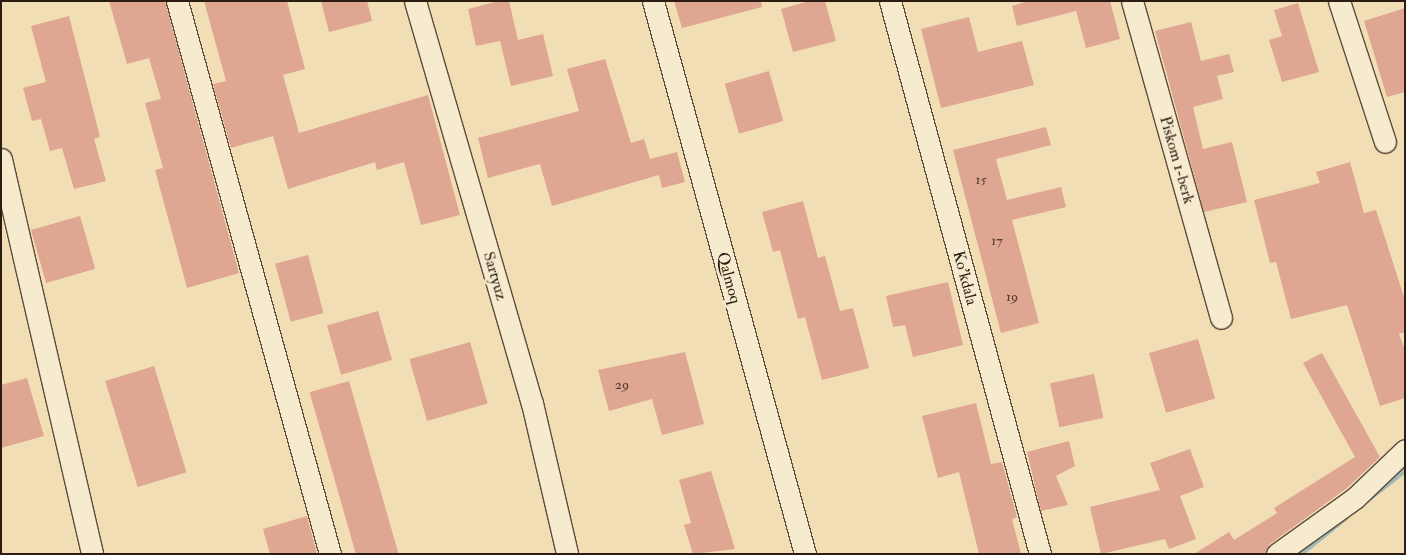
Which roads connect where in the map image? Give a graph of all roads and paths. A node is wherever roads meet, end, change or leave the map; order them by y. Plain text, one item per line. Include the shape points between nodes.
1 (177, 1) edge
2 (415, 1) edge
3 (653, 1) edge
4 (890, 1) edge
5 (1132, 1) edge
6 (1338, 1) edge
7 (1385, 142) dead end
8 (1, 159) edge
9 (1221, 318) dead end
10 (1405, 450) edge
11 (92, 554) edge
12 (330, 554) edge
13 (567, 554) edge
14 (805, 554) edge
15 (1040, 554) edge
16 (1277, 554) edge

1 - 12 street
2 - 13 street, Sartyuz via 532,403
3 - 14 street, Qalmoq
4 - 15 street, Ko'kdala
5 - 9 street, Piskom 1-berk
6 - 7 street
8 - 11 street
10 - 16 street via 1355,498

